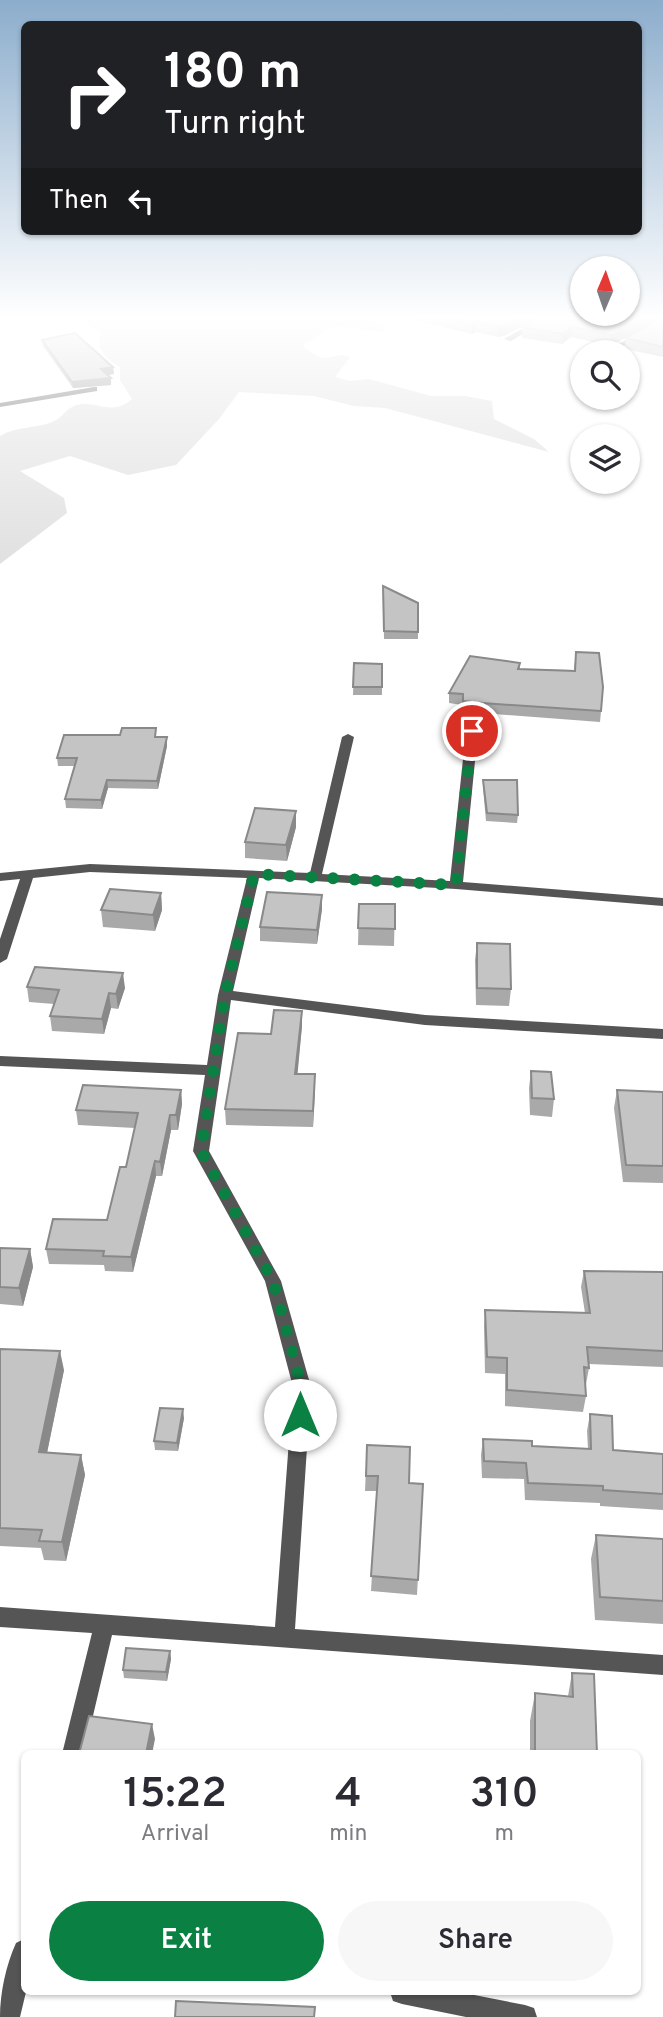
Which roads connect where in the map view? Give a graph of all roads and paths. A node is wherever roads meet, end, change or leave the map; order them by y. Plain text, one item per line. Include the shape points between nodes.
1 (472, 731) dead end
2 (348, 737) dead end
3 (254, 874) junction
4 (27, 876) junction
5 (0, 877) edge
6 (315, 877) junction
7 (456, 885) junction
8 (663, 902) edge
9 (0, 959) edge
10 (225, 995) junction
11 (663, 1034) edge
12 (0, 1061) edge
13 (213, 1070) junction
14 (0, 1617) edge
15 (105, 1623) junction
16 (284, 1637) junction
17 (663, 1665) edge
18 (74, 1750) edge
19 (21, 1963) edge
20 (417, 1995) edge
21 (8, 2017) edge
22 (525, 2017) edge

1 - 7 street
2 - 6 street
3 - 4 street via 90,868
3 - 6 street
3 - 10 street
4 - 5 street
4 - 9 street
6 - 7 street
7 - 8 street
10 - 11 street via 425,1020
10 - 13 street
12 - 13 street
13 - 16 street via 201,1151 273,1281 302,1387
14 - 15 street
15 - 16 street
15 - 18 street
16 - 17 street
19 - 21 street
20 - 22 street

